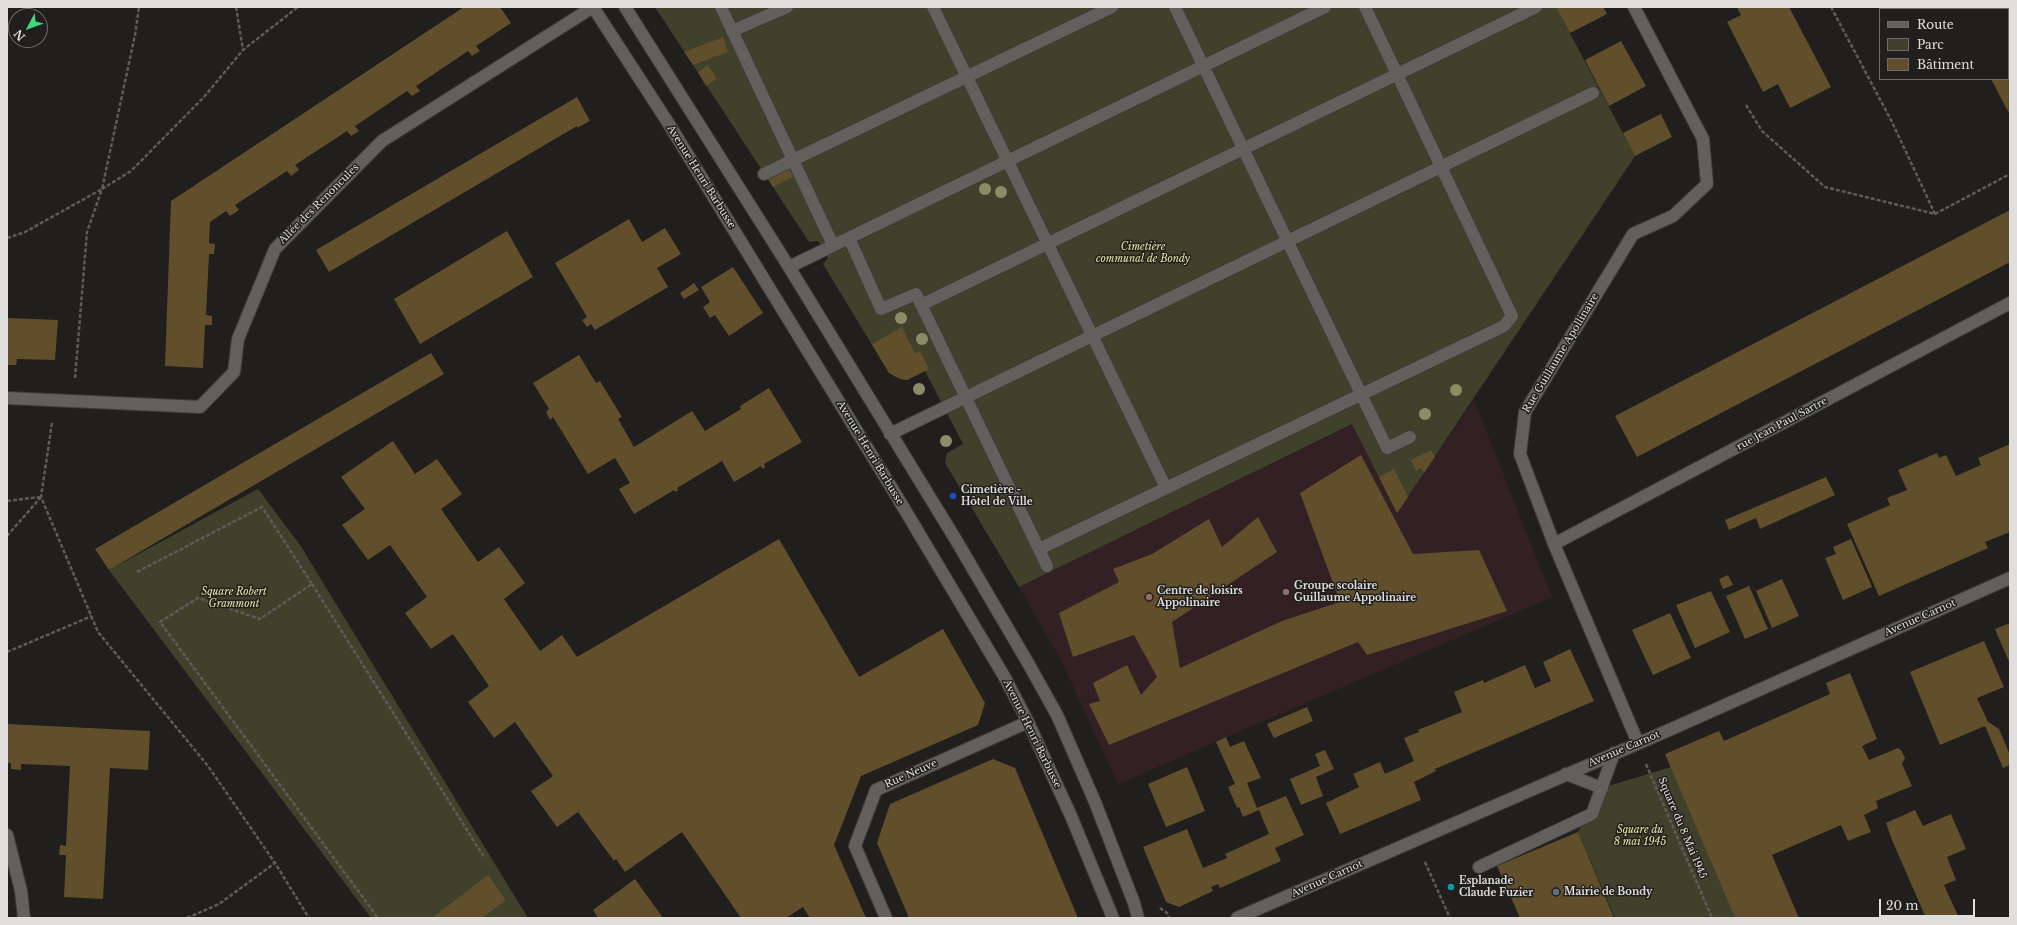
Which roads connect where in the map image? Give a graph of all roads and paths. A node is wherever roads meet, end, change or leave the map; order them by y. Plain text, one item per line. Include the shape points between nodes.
1 (139, 7) edge
2 (236, 7) edge
3 (298, 7) edge
4 (593, 7) edge
5 (625, 7) edge
6 (721, 7) edge
7 (787, 7) edge
8 (933, 7) edge
9 (1112, 7) edge
10 (1175, 7) edge
11 (1325, 7) edge
12 (1365, 7) edge
13 (1536, 7) edge
14 (1634, 7) edge
15 (1831, 7) edge
16 (732, 31) junction
17 (243, 50) junction
18 (1203, 66) junction
19 (1397, 74) junction
20 (967, 76) junction
21 (1593, 93) dead end
22 (1746, 105) dead end
23 (1243, 149) junction
24 (793, 160) junction
25 (1008, 161) junction
26 (1441, 167) junction
27 (764, 174) dead end
28 (2010, 174) edge
29 (102, 189) junction
30 (1936, 214) junction
31 (7, 238) edge
32 (849, 238) junction
33 (1286, 242) junction
34 (1048, 244) junction
35 (833, 245) junction
36 (789, 267) junction
37 (2010, 303) edge
38 (921, 305) junction
39 (1092, 336) junction
40 (1360, 395) junction
41 (966, 397) junction
42 (7, 398) edge
43 (55, 400) junction
44 (73, 401) junction
45 (890, 434) junction
46 (1410, 437) dead end
47 (1166, 488) junction
48 (41, 497) junction
49 (7, 501) edge
50 (7, 536) edge
51 (1554, 544) junction
52 (1038, 549) junction
53 (1047, 566) dead end
54 (137, 572) dead end
55 (2010, 578) edge
56 (312, 584) junction
57 (92, 616) junction
58 (7, 652) edge
59 (1028, 722) junction
60 (1638, 743) junction
61 (1614, 753) junction
62 (1566, 774) junction
63 (1602, 788) junction
64 (7, 835) edge
65 (484, 858) dead end
66 (1425, 861) dead end
67 (275, 863) junction
68 (1478, 867) dead end
69 (24, 918) edge
70 (187, 918) edge
71 (309, 918) edge
72 (378, 918) edge
73 (886, 918) edge
74 (1113, 918) edge
75 (1138, 918) edge
76 (1237, 918) edge
77 (1450, 918) edge
78 (1712, 918) edge

1 - 29 path
2 - 17 path
3 - 17 path
4 - 44 street, Allée des Renoncules via 382,141 275,249 238,339 234,372 200,407
4 - 59 street, Avenue Henri Barbusse via 864,442 1004,676
5 - 36 street
6 - 16 street
7 - 16 street
8 - 20 street
9 - 20 street
10 - 18 street
11 - 18 street
12 - 19 street
13 - 19 street
14 - 51 street, Rue Guillaume Apollinaire via 1703,139 1707,184 1673,216 1633,234 1525,412 1520,454
15 - 30 path via 1892,122
16 - 24 street
17 - 29 path via 204,97 131,171
18 - 23 street
18 - 25 street
19 - 23 street
19 - 26 street
20 - 24 street
20 - 25 street
21 - 26 street
22 - 30 path via 1762,131 1825,187
23 - 33 street
23 - 34 street
24 - 27 street
24 - 35 street
25 - 32 street
25 - 34 street
26 - 33 street
26 - 40 street via 1512,316 1504,326
28 - 30 path
29 - 31 path via 25,232
29 - 44 path via 87,232
32 - 35 street
32 - 38 street via 881,309 916,294
33 - 39 street
33 - 40 street
34 - 38 street
34 - 39 street
35 - 36 street
36 - 45 street
37 - 51 street, rue Jean Paul Sartre
38 - 41 street
39 - 41 street
39 - 47 street
40 - 46 street via 1387,448
40 - 47 street
41 - 45 street
41 - 52 street
42 - 43 street, Allée des Renoncules
43 - 44 street, Allée des Renoncules
43 - 48 path
45 - 75 street via 956,540 1057,715 1095,802
47 - 52 street
48 - 49 path
48 - 50 path
48 - 57 path
51 - 60 street, Rue Guillaume Apollinaire
52 - 53 street
54 - 56 path via 262,507
55 - 60 street, Avenue Carnot
56 - 65 path
56 - 72 path via 260,618 198,598 160,622
57 - 58 path
57 - 67 path via 98,632 208,766
59 - 73 street, Rue Neuve via 876,790 855,846
59 - 74 street, Avenue Henri Barbusse via 1074,823
60 - 61 street, Avenue Carnot
60 - 78 path, Square du 8 Mai 1945
61 - 62 street, Avenue Carnot
61 - 63 street
62 - 63 street
62 - 76 street, Avenue Carnot
63 - 68 street via 1592,814
64 - 69 street via 21,891
66 - 77 path
67 - 70 path via 219,904
67 - 71 path

